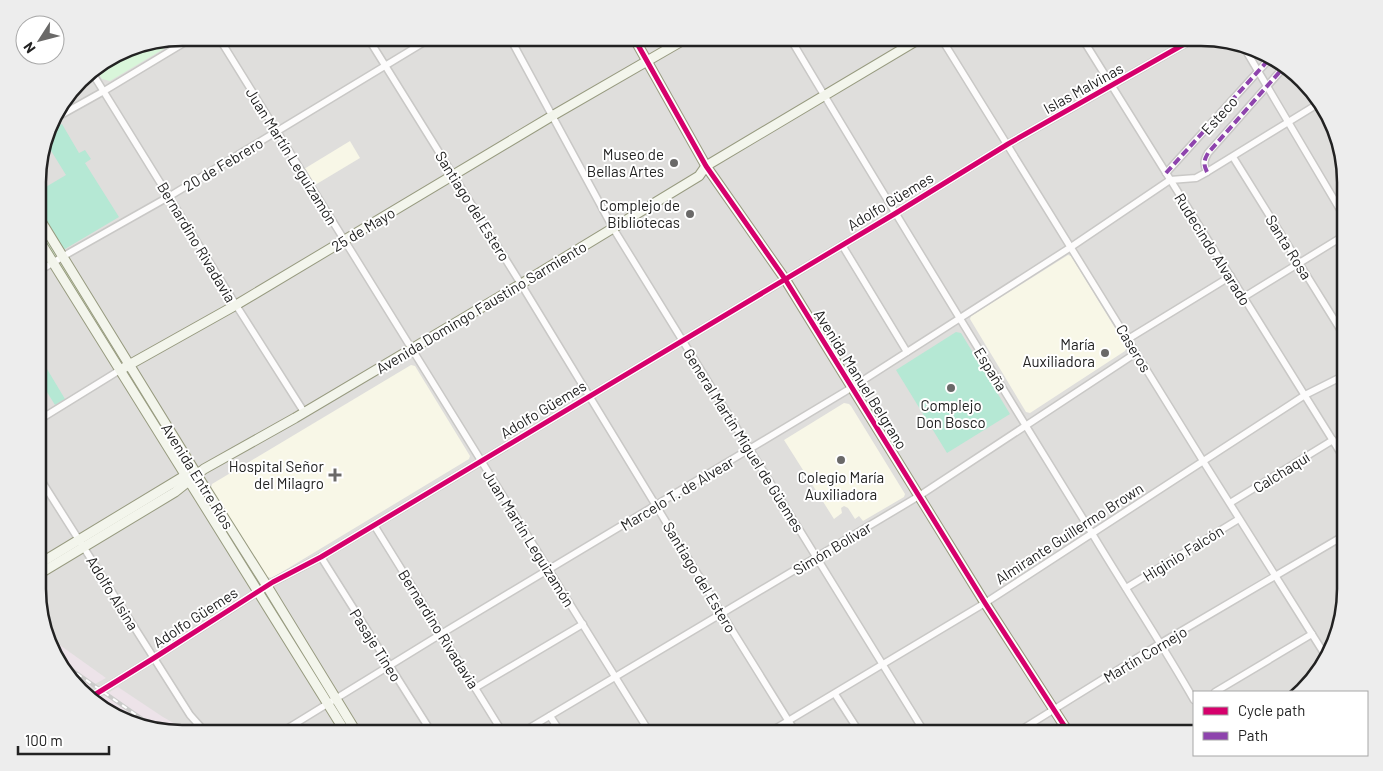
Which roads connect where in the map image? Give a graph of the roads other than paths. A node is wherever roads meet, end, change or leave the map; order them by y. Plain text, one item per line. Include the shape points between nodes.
1 (178, 46) edge
2 (224, 46) edge
3 (373, 46) edge
4 (418, 46) edge
5 (514, 46) edge
6 (639, 46) edge
7 (673, 46) edge
8 (795, 46) edge
9 (908, 46) edge
10 (946, 46) edge
11 (1087, 46) edge
12 (1181, 46) edge
13 (1249, 55) edge
14 (647, 61) junction
15 (1266, 63) edge
16 (385, 66) junction
17 (1258, 72) junction
18 (1280, 72) edge
19 (95, 77) edge
20 (1112, 86) junction
21 (1267, 86) junction
22 (104, 91) junction
23 (824, 96) junction
24 (1314, 106) edge
25 (66, 112) edge
26 (552, 116) junction
27 (1288, 122) junction
28 (278, 132) junction
29 (1008, 144) junction
30 (1233, 157) junction
31 (706, 166) junction
32 (1206, 172) junction
33 (1166, 173) junction
34 (454, 175) junction
35 (1170, 180) junction
36 (170, 196) junction
37 (1337, 205) edge
38 (896, 213) junction
39 (613, 228) junction
40 (47, 230) edge
41 (344, 240) junction
42 (1337, 241) edge
43 (842, 245) junction
44 (1071, 247) junction
45 (47, 252) edge
46 (63, 256) junction
47 (53, 262) junction
48 (1300, 264) junction
49 (47, 266) edge
50 (1231, 276) junction
51 (785, 279) junction
52 (521, 284) junction
53 (1244, 298) junction
54 (236, 305) junction
55 (959, 318) junction
56 (1337, 324) edge
57 (1128, 339) junction
58 (682, 340) junction
59 (411, 349) junction
60 (907, 352) junction
61 (1136, 353) junction
62 (129, 364) junction
63 (120, 370) junction
64 (1337, 379) edge
65 (851, 388) junction
66 (1305, 395) junction
67 (589, 396) junction
68 (304, 412) junction
69 (46, 415) edge
70 (1026, 426) junction
71 (1333, 440) junction
72 (1337, 445) edge
73 (749, 450) junction
74 (481, 461) junction
75 (1203, 461) junction
76 (197, 474) junction
77 (188, 478) junction
78 (46, 488) edge
79 (919, 496) junction
80 (1230, 503) junction
81 (656, 506) junction
82 (1239, 519) junction
83 (374, 525) junction
84 (1092, 534) junction
85 (1337, 540) edge
86 (82, 543) junction
87 (321, 557) junction
88 (817, 558) junction
89 (46, 561) edge
90 (46, 569) edge
91 (549, 569) junction
92 (1276, 576) junction
93 (267, 586) junction
94 (1126, 588) junction
95 (257, 592) junction
96 (985, 603) junction
97 (722, 614) junction
98 (583, 624) junction
99 (441, 634) junction
100 (1312, 634) junction
101 (1161, 643) junction
102 (1322, 650) edge
103 (154, 658) junction
104 (882, 665) junction
105 (389, 666) junction
106 (615, 676) junction
107 (475, 688) junction
108 (1217, 691) edge
109 (96, 694) edge
110 (835, 694) junction
111 (1193, 698) edge
112 (331, 701) junction
113 (1055, 710) junction
114 (550, 716) junction
115 (789, 721) junction
116 (783, 724) edge
117 (791, 724) edge
118 (854, 724) edge
119 (919, 724) edge
120 (1031, 724) edge
121 (1064, 724) edge
122 (199, 725) edge
123 (294, 725) edge
124 (342, 725) edge
125 (350, 725) edge
126 (427, 725) edge
127 (498, 725) edge
128 (535, 725) edge
129 (556, 725) edge
130 (645, 725) edge

1 - 22 street
2 - 28 street, Juan Martín Leguizamón
3 - 16 street, Santiago del Estero
4 - 16 street, 20 de Febrero
5 - 26 street, General Martín Miguel de Güemes
6 - 14 main road, Avenida Manuel Belgrano
7 - 14 main road, 25 de Mayo
8 - 23 street, España
9 - 23 main road, Avenida Domingo Faustino Sarmiento
10 - 29 street, Caseros
11 - 20 street, Rudecindo Alvarado
12 - 20 street, Islas Malvinas
13 - 17 street
14 - 26 main road, 25 de Mayo
14 - 31 main road, Avenida Manuel Belgrano
15 - 17 street, Esteco
16 - 28 street, 20 de Febrero
16 - 34 street, Santiago del Estero
17 - 21 street
17 - 33 street, Esteco
18 - 21 street, Esteco
19 - 22 street, Bernardino Rivadavia
20 - 29 street, Islas Malvinas
20 - 33 street, Rudecindo Alvarado
21 - 27 street
21 - 32 street, Esteco via 1208,153 1204,160
22 - 25 street
22 - 36 street, Bernardino Rivadavia
23 - 31 main road, Avenida Domingo Faustino Sarmiento
23 - 38 street, España
24 - 27 street
26 - 34 main road, 25 de Mayo
26 - 39 street, General Martín Miguel de Güemes
27 - 30 street
27 - 37 street
28 - 36 street, 20 de Febrero
28 - 41 street, Juan Martín Leguizamón
29 - 38 street, Adolfo Güemes
29 - 44 street, Caseros
30 - 32 street
30 - 48 street, Santa Rosa
31 - 39 main road, Avenida Domingo Faustino Sarmiento via 700,176
31 - 51 main road, Avenida Manuel Belgrano
32 - 35 street via 1196,178
33 - 35 street, Rudecindo Alvarado
34 - 41 main road, 25 de Mayo
34 - 52 street, Santiago del Estero
35 - 44 street, Marcelo T. de Alvear
35 - 50 street, Rudecindo Alvarado
36 - 46 street, 20 de Febrero
36 - 54 street, Bernardino Rivadavia
38 - 43 street, Adolfo Güemes
38 - 55 street, España
39 - 52 main road, Avenida Domingo Faustino Sarmiento
39 - 58 street, General Martín Miguel de Güemes
40 - 46 main road, Avenida Entre Ríos
41 - 54 main road, 25 de Mayo
41 - 59 street, Juan Martín Leguizamón
42 - 48 street
43 - 51 street, Adolfo Güemes
43 - 60 street
44 - 55 street, Marcelo T. de Alvear
44 - 57 street, Caseros
45 - 47 main road, Avenida Entre Ríos
46 - 47 street, 20 de Febrero
46 - 62 main road, Avenida Entre Ríos
47 - 49 street, 20 de Febrero
47 - 63 main road, Avenida Entre Ríos
48 - 53 street
48 - 56 street, Santa Rosa
50 - 53 street, Rudecindo Alvarado
50 - 57 street
51 - 58 street, Adolfo Güemes
51 - 65 main road, Avenida Manuel Belgrano
52 - 59 main road, Avenida Domingo Faustino Sarmiento
52 - 67 street, Santiago del Estero
53 - 66 street, Rudecindo Alvarado
54 - 62 main road, 25 de Mayo
54 - 68 street, Bernardino Rivadavia
55 - 60 street, Marcelo T. de Alvear
55 - 70 street, España
57 - 61 street, Caseros
58 - 67 street, Adolfo Güemes
58 - 73 street, General Martín Miguel de Güemes
59 - 68 main road, Avenida Domingo Faustino Sarmiento
59 - 74 street, Juan Martín Leguizamón
60 - 65 street, Marcelo T. de Alvear
61 - 70 street, Simón Bolívar
61 - 75 street, Caseros
62 - 63 main road, 25 de Mayo
62 - 76 main road, Avenida Entre Ríos
63 - 69 street, 25 de Mayo
63 - 77 main road, Avenida Entre Ríos
64 - 66 street, Almirante Guillermo Brown
65 - 73 street, Marcelo T. de Alvear
65 - 79 main road, Avenida Manuel Belgrano
66 - 71 street, Rudecindo Alvarado
66 - 75 street, Almirante Guillermo Brown
67 - 74 street, Adolfo Güemes
67 - 81 street, Santiago del Estero
68 - 76 main road, Avenida Domingo Faustino Sarmiento
70 - 79 street, Simón Bolívar
70 - 84 street, España
71 - 72 street, Rudecindo Alvarado
71 - 80 street, Calchaquí
73 - 81 street, Marcelo T. de Alvear
73 - 88 street, General Martín Miguel de Güemes
74 - 83 street, Adolfo Güemes
74 - 91 street, Juan Martín Leguizamón
75 - 80 street, Caseros
75 - 84 street, Almirante Guillermo Brown
76 - 77 main road, Avenida Domingo Faustino Sarmiento
76 - 93 main road, Avenida Entre Ríos
77 - 86 main road, Avenida Domingo Faustino Sarmiento
77 - 95 main road, Avenida Entre Ríos
78 - 86 street, Adolfo Alsina
79 - 88 street, Simón Bolívar
79 - 96 main road, Avenida Manuel Belgrano
80 - 82 street, Caseros
81 - 91 street, Marcelo T. de Alvear
81 - 97 street, Santiago del Estero
82 - 92 street, Caseros
82 - 94 street, Higinio Falcón
83 - 87 street, Adolfo Güemes
83 - 99 street, Bernardino Rivadavia
84 - 94 street, España
84 - 96 street, Almirante Guillermo Brown
85 - 92 street, Martín Cornejo
86 - 89 main road, Avenida Domingo Faustino Sarmiento
86 - 90 main road, Avenida Domingo Faustino Sarmiento
86 - 103 street, Adolfo Alsina
87 - 93 street, Adolfo Güemes
87 - 105 street, Pasaje Tineo
88 - 97 street, Simón Bolívar
88 - 104 street, General Martín Miguel de Güemes
91 - 98 street, Juan Martín Leguizamón
91 - 99 street, Marcelo T. de Alvear
92 - 100 street, Caseros
92 - 101 street, Martín Cornejo
93 - 95 street, Adolfo Güemes
93 - 112 main road, Avenida Entre Ríos
94 - 101 street, España
95 - 103 street, Adolfo Güemes
95 - 112 main road, Avenida Entre Ríos
96 - 104 street, Almirante Guillermo Brown
96 - 113 main road, Avenida Manuel Belgrano
97 - 106 street, Simón Bolívar
97 - 115 street, Santiago del Estero
98 - 106 street, Juan Martín Leguizamón
98 - 107 street
99 - 105 street, Marcelo T. de Alvear
99 - 107 street, Bernardino Rivadavia
100 - 102 street, Caseros
100 - 108 street
101 - 111 street, España
101 - 113 street, Martín Cornejo
103 - 109 street, Adolfo Güemes
103 - 122 street, Adolfo Alsina
104 - 110 street, Almirante Guillermo Brown
104 - 119 street, General Martín Miguel de Güemes
105 - 112 street, Marcelo T. de Alvear
105 - 126 street, Pasaje Tineo
106 - 114 street, Simón Bolívar
106 - 130 street, Juan Martín Leguizamón
107 - 127 street, Bernardino Rivadavia
110 - 115 street, Almirante Guillermo Brown
110 - 118 street
112 - 123 street, Marcelo T. de Alvear
112 - 124 main road, Avenida Entre Ríos
112 - 125 main road, Avenida Entre Ríos
113 - 120 street, Martín Cornejo
113 - 121 main road, Avenida Manuel Belgrano
114 - 128 street, Simón Bolívar
114 - 129 street
115 - 116 street, Almirante Guillermo Brown
115 - 117 street, Santiago del Estero

